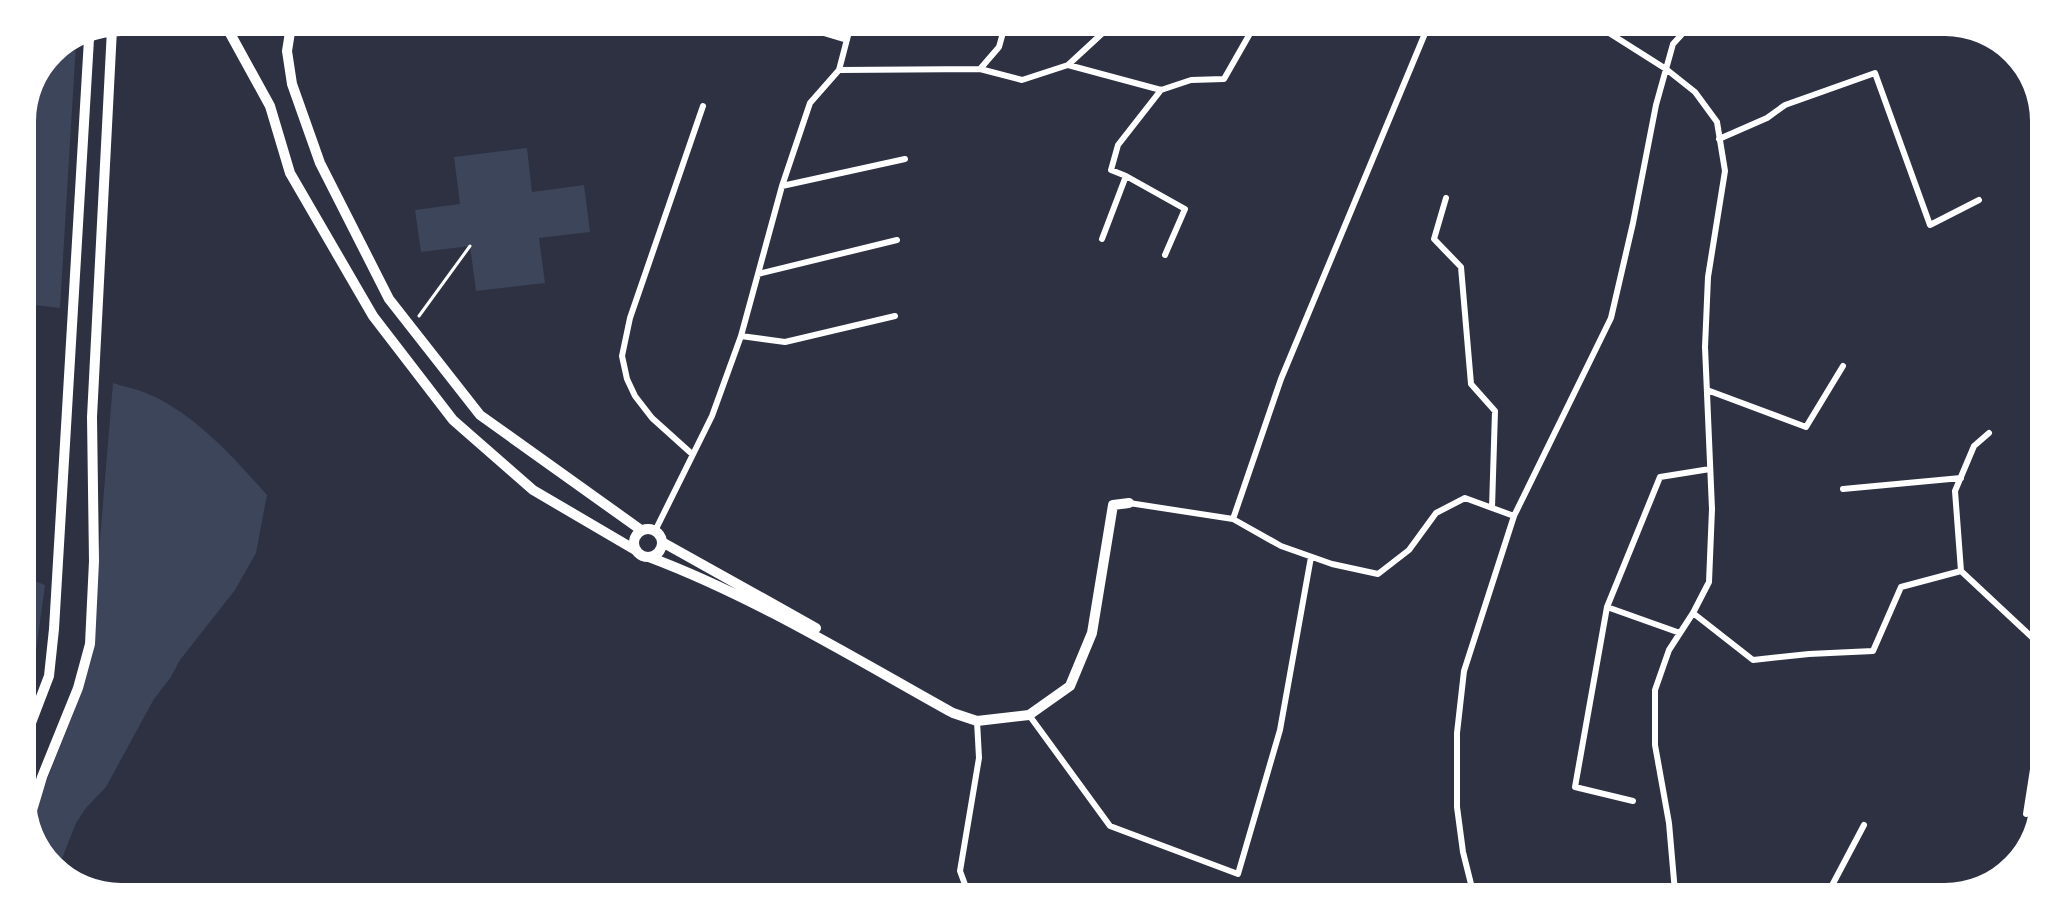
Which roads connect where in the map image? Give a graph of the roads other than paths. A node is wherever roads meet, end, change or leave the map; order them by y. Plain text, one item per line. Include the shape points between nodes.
1 (232, 36) edge
2 (289, 36) edge
3 (834, 36) edge
4 (848, 36) edge
5 (1002, 36) edge
6 (1099, 36) edge
7 (1249, 36) edge
8 (1424, 36) edge
9 (1614, 36) edge
10 (1680, 36) edge
11 (112, 37) edge
12 (847, 40) junction
13 (89, 42) edge
14 (1068, 65) junction
15 (980, 69) junction
16 (1666, 69) junction
17 (839, 70) junction
18 (1161, 90) junction
19 (703, 106) dead end
20 (1719, 139) junction
21 (905, 159) dead end
22 (1126, 176) junction
23 (782, 186) junction
24 (1446, 198) dead end
25 (1979, 200) dead end
26 (1102, 239) dead end
27 (897, 240) dead end
28 (1165, 255) dead end
29 (758, 274) junction
30 (895, 316) dead end
31 (741, 336) junction
32 (1843, 366) dead end
33 (1707, 390) junction
34 (1989, 433) dead end
35 (692, 454) junction
36 (1710, 469) junction
37 (1961, 478) junction
38 (1843, 489) dead end
39 (1129, 502) joint
40 (1492, 508) junction
41 (1514, 516) junction
42 (1233, 519) junction
43 (641, 530) junction
44 (655, 531) junction
45 (662, 542) junction
46 (637, 551) junction
47 (649, 557) junction
48 (1311, 557) junction
49 (1960, 571) junction
50 (1607, 607) junction
51 (1693, 613) junction
52 (1680, 633) junction
53 (2030, 635) edge
54 (36, 710) edge
55 (1029, 715) junction
56 (977, 721) junction
57 (2030, 788) edge
58 (36, 797) edge
59 (1633, 801) dead end
60 (2026, 814) dead end
61 (1864, 825) dead end
62 (964, 883) edge
63 (1471, 883) edge
64 (1674, 883) edge
65 (1833, 883) edge

1 - 46 main road via 270,106 290,173 373,316 453,420 533,490
2 - 43 main road via 287,51 292,84 320,163 389,299 480,416
3 - 12 street
4 - 12 street
5 - 15 street via 999,47
6 - 14 street
7 - 18 street via 1224,80 1191,80
8 - 42 street via 1281,379
9 - 16 street
10 - 16 street via 1673,44
11 - 58 main road via 92,417 94,561 90,644 78,688
12 - 17 street
13 - 54 main road via 53,641 49,676
14 - 15 street via 1022,80
14 - 18 street
15 - 17 street
16 - 20 street via 1695,92 1717,122
16 - 41 street via 1611,318
17 - 23 street via 810,103
18 - 22 street via 1118,145 1111,170
19 - 35 street via 630,318 622,356 635,396 652,418
20 - 25 street via 1767,118 1785,105 1875,74 1930,225
20 - 33 street via 1725,171 1708,277
21 - 23 street
22 - 26 street
22 - 28 street via 1185,210
23 - 29 street
24 - 40 street via 1434,239 1461,267 1471,384 1495,411
27 - 29 street
29 - 31 street
30 - 31 street via 785,342
31 - 35 street via 712,416
32 - 33 street via 1806,428
33 - 36 street
34 - 37 street via 1974,446
35 - 44 street
36 - 50 street via 1660,477
36 - 51 street via 1709,582
37 - 38 street
37 - 49 street via 1955,491
39 - 42 street
39 - 55 main road via 1113,505 1092,633 1070,686
40 - 41 street
40 - 48 street via 1465,498 1436,513 1409,550 1378,574
41 - 63 street via 1464,671 1456,733 1457,807
42 - 48 street via 1281,546
43 - 44 main road
43 - 46 main road via 634,542
44 - 45 main road
45 - 47 main road via 660,550
45 - 56 main road
46 - 47 main road
47 - 56 main road via 793,624 953,713
48 - 55 street via 1280,730 1238,874 1110,826
49 - 51 street via 1901,587 1873,651 1753,660
49 - 53 street
50 - 52 street
50 - 59 street via 1575,787
51 - 52 street
52 - 64 street via 1669,650 1655,690 1655,745 1669,822
55 - 56 main road
56 - 62 street via 979,758 960,871
57 - 60 street
61 - 65 street

